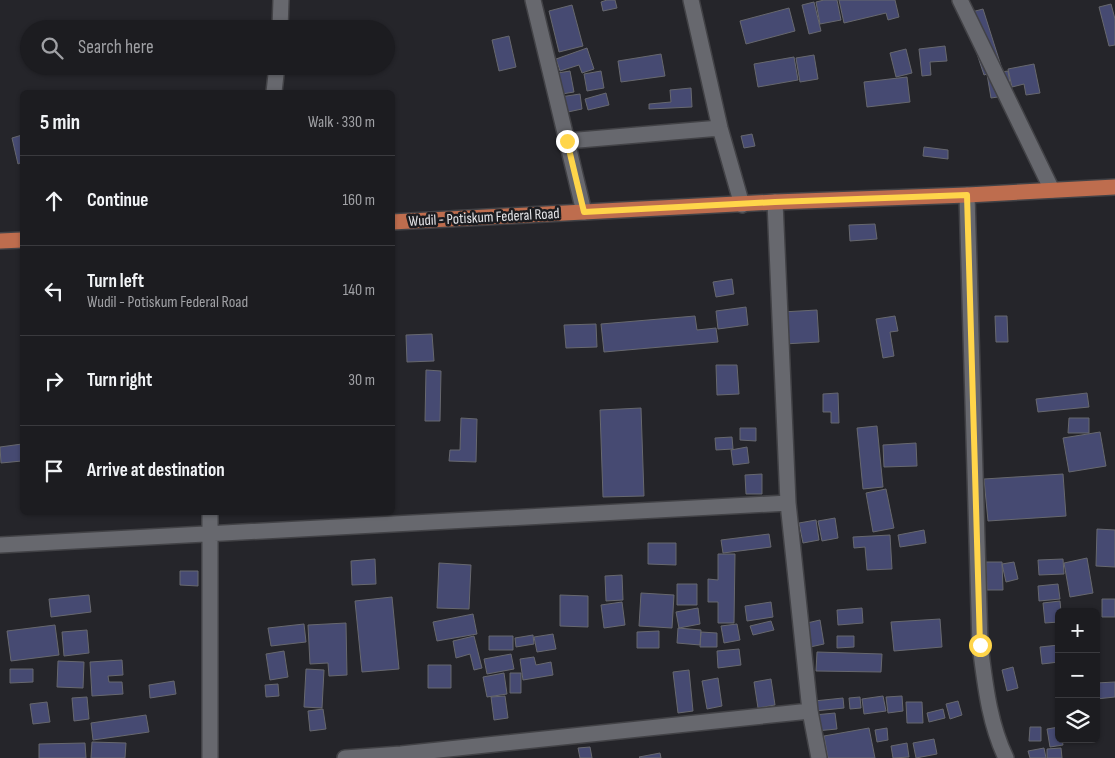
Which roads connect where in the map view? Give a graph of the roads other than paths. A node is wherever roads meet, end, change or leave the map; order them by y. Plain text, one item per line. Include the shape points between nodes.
1 (281, 0) edge
2 (533, 0) edge
3 (691, 0) edge
4 (960, 0) edge
5 (280, 20) edge
6 (276, 75) edge
7 (274, 90) edge
8 (720, 128) junction
9 (567, 141) junction
10 (1115, 187) edge
11 (1052, 190) junction
12 (967, 195) junction
13 (775, 202) junction
14 (742, 205) junction
15 (584, 212) junction
16 (395, 222) edge
17 (20, 240) edge
18 (0, 241) edge
19 (788, 503) junction
20 (210, 515) edge
21 (210, 534) junction
22 (0, 545) edge
23 (810, 711) junction
24 (402, 756) edge
25 (210, 758) edge
26 (345, 758) edge
27 (819, 758) edge
28 (1006, 758) edge

1 - 5 street
2 - 9 street
3 - 8 street
4 - 11 street
6 - 7 street
8 - 9 street
8 - 14 street
9 - 15 street
10 - 11 main road, Wudil - Potiskum Federal Road
11 - 12 main road, Wudil - Potiskum Federal Road
12 - 13 main road, Wudil - Potiskum Federal Road
12 - 28 street via 980,645 986,694
13 - 14 main road, Wudil - Potiskum Federal Road
13 - 19 street
14 - 15 main road, Wudil - Potiskum Federal Road
15 - 16 main road, Wudil - Potiskum Federal Road
17 - 18 main road
19 - 21 street
19 - 23 street
20 - 21 street
21 - 22 street
21 - 25 street
23 - 24 street
23 - 27 street
24 - 26 street

